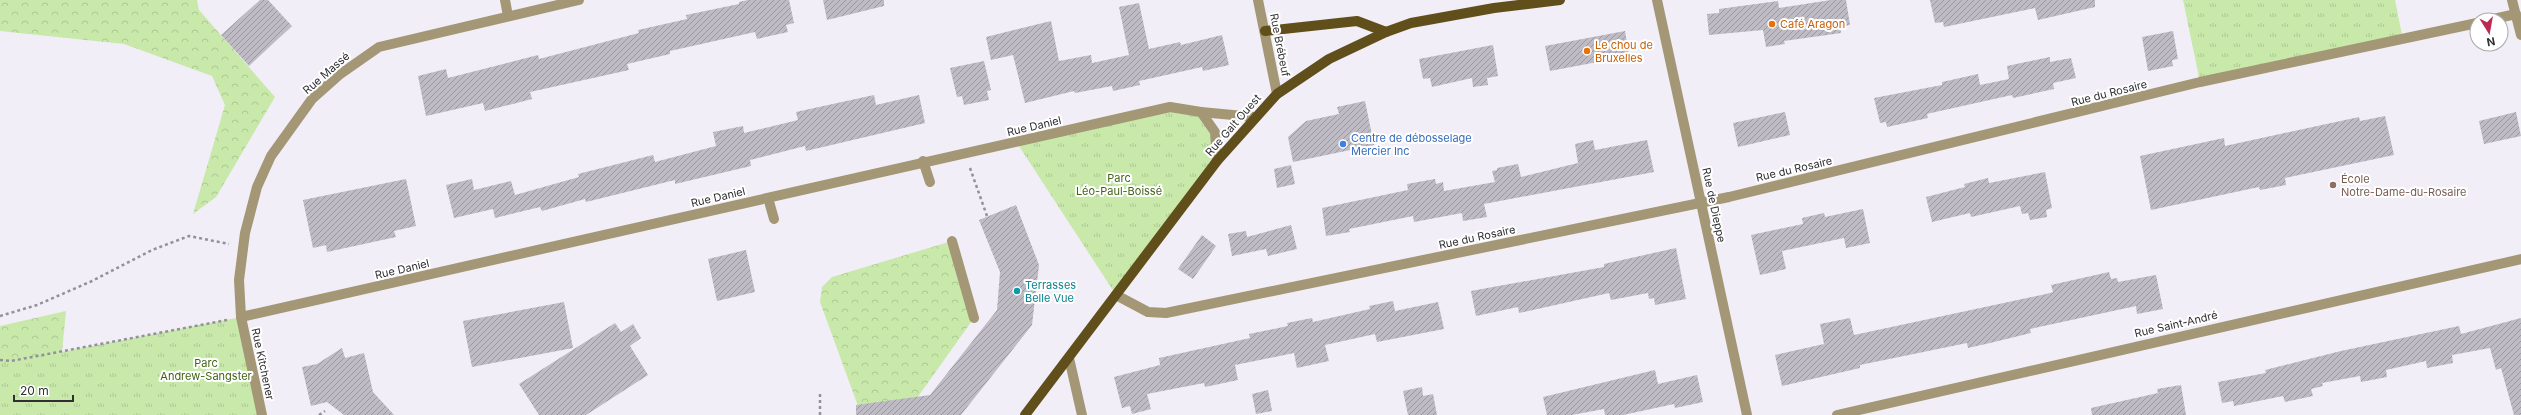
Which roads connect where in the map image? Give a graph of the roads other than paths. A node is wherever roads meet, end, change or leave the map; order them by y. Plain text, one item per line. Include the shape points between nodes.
1 (505, 0) edge
2 (579, 0) edge
3 (1258, 0) edge
4 (1560, 0) edge
5 (1657, 0) edge
6 (2512, 0) edge
7 (1493, 4) edge
8 (2516, 14) junction
9 (508, 16) junction
10 (2509, 16) edge
11 (2469, 25) edge
12 (1265, 32) junction
13 (1386, 32) junction
14 (2521, 35) edge
15 (1277, 94) junction
16 (1201, 112) junction
17 (1254, 117) junction
18 (923, 161) junction
19 (1217, 161) junction
20 (930, 182) dead end
21 (768, 198) junction
22 (1701, 202) junction
23 (774, 219) dead end
24 (952, 241) dead end
25 (2521, 259) edge
26 (1116, 295) junction
27 (241, 317) junction
28 (974, 318) dead end
29 (1069, 358) junction
30 (262, 415) edge
31 (1025, 415) edge
32 (1082, 415) edge
33 (1747, 415) edge
34 (1837, 415) edge

1 - 9 street
2 - 9 street, Rue Massé
3 - 12 street, Rue Brébeuf
4 - 7 main road, Rue Galt Ouest
5 - 22 street, Rue de Dieppe
6 - 8 street
7 - 13 main road, Rue Galt Ouest via 1411,23
8 - 10 street
8 - 14 street
9 - 27 street, Rue Massé via 384,46 339,74 312,99 271,156 257,186 243,247 239,280
11 - 22 street, Rue du Rosaire via 2200,82
12 - 13 main road via 1357,20
12 - 15 street, Rue Brébeuf
13 - 15 main road, Rue Galt Ouest via 1329,58
15 - 17 main road, Rue Galt Ouest
16 - 17 street, Rue Daniel
16 - 18 street, Rue Daniel via 1170,107 965,154
16 - 19 street via 1216,132
17 - 19 main road, Rue Galt Ouest
18 - 20 street
18 - 21 street, Rue Daniel
19 - 26 main road, Rue Galt Ouest
21 - 23 street
21 - 27 street, Rue Daniel
22 - 26 street, Rue du Rosaire via 1166,313 1148,312
22 - 33 street, Rue de Dieppe
24 - 28 street
25 - 34 street, Rue Saint-André
26 - 29 main road, Rue Galt Ouest
27 - 30 street, Rue Kitchener
29 - 31 main road, Rue Galt Ouest
29 - 32 street

